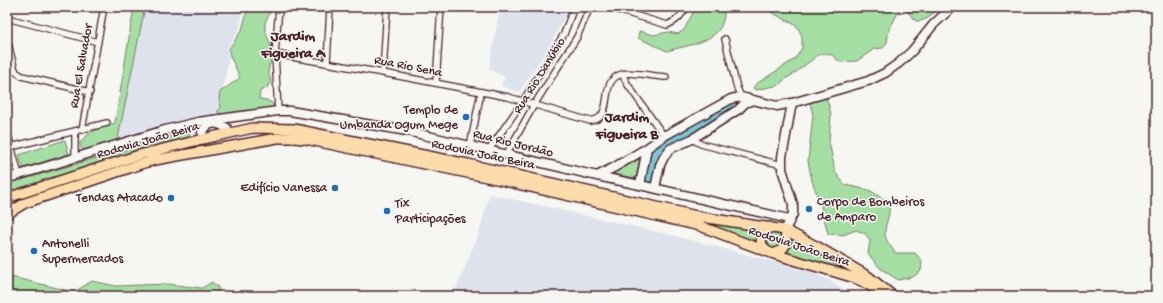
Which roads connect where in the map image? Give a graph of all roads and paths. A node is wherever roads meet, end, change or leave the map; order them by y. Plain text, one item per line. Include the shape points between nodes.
1 (104, 7) edge
2 (279, 7) edge
3 (330, 7) edge
4 (387, 7) edge
5 (442, 7) edge
6 (574, 7) edge
7 (590, 7) edge
8 (608, 7) edge
9 (686, 7) edge
10 (952, 7) edge
11 (7, 18) edge
12 (7, 39) edge
13 (725, 39) dead end
14 (98, 42) junction
15 (276, 54) junction
16 (327, 63) junction
17 (383, 73) junction
18 (622, 74) junction
19 (666, 77) dead end
20 (436, 83) junction
21 (90, 92) junction
22 (481, 92) junction
23 (743, 100) junction
24 (523, 101) junction
25 (792, 103) junction
26 (534, 106) junction
27 (278, 111) junction
28 (230, 118) junction
29 (198, 122) junction
30 (107, 123) dead end
31 (82, 130) junction
32 (7, 131) edge
33 (227, 131) junction
34 (75, 132) junction
35 (202, 135) junction
36 (664, 136) junction
37 (692, 139) junction
38 (470, 146) junction
39 (11, 147) junction
40 (224, 147) junction
41 (647, 148) junction
42 (209, 150) junction
43 (489, 150) junction
44 (506, 155) junction
45 (75, 158) junction
46 (782, 165) junction
47 (19, 175) junction
48 (597, 176) junction
49 (7, 178) edge
50 (640, 185) junction
51 (655, 188) junction
52 (7, 198) edge
53 (7, 214) edge
54 (789, 219) junction
55 (770, 227) junction
56 (784, 230) junction
57 (770, 253) junction
58 (882, 296) edge
59 (893, 296) edge

1 - 14 street, Rua El Salvador
2 - 15 street
3 - 16 street
4 - 17 street
5 - 20 street
6 - 24 street, Rua Rio Danúbio via 564,34
7 - 26 street, Rua Rio Danúbio via 577,37
8 - 9 street via 667,25 675,22
10 - 25 street via 912,51 885,73 868,82
11 - 14 street
12 - 21 street via 16,72 22,76
13 - 23 street via 737,88
14 - 21 street, Rua El Salvador
15 - 16 street, Rua Rio Sena
15 - 27 street
16 - 17 street, Rua Rio Sena
17 - 20 street, Rua Rio Sena
18 - 19 street
18 - 26 street, Rua Rio Sena via 614,78 610,84 602,116 597,120 590,121
18 - 36 street
20 - 22 street, Rua Rio Sena
21 - 31 street, Rua El Salvador
22 - 24 street, Rua Rio Sena
22 - 38 street
23 - 25 street via 777,106
23 - 36 street via 731,99
23 - 37 street via 738,108
24 - 26 street, Rua Rio Sena
24 - 43 street, Rua Rio Danúbio
25 - 46 street
26 - 44 street, Rua Rio Danúbio
27 - 28 street, Rua Rio Jordão
27 - 38 street, Rua Rio Jordão via 407,131
28 - 29 street, Rua Rio Jordão
28 - 33 street
29 - 35 street
29 - 45 street, Rua Rio Jordão
30 - 31 street
31 - 34 street
32 - 39 street
33 - 35 main road, Rodovia João Beira
33 - 35 street via 218,124 211,123 205,127
33 - 40 main road
33 - 55 main road, Rodovia João Beira via 253,128 294,129 464,163 701,217
34 - 39 street
34 - 45 street
35 - 42 main road
35 - 52 main road, Rodovia João Beira
36 - 41 street
37 - 46 street via 701,144
37 - 51 street via 670,149 660,165
38 - 43 street, Rua Rio Jordão
39 - 47 street
40 - 42 main road, Rodovia João Beira
40 - 57 main road, Rodovia João Beira via 277,138 305,139 496,179 700,226
41 - 48 street
41 - 50 street
42 - 53 main road, Rodovia João Beira via 141,164 25,203
43 - 44 street, Rua Rio Jordão
44 - 48 street, Rua Rio Jordão
45 - 47 street, Rua Rio Jordão
46 - 54 street via 793,204 793,214
47 - 49 street, Rua Rio Jordão
48 - 50 street, Rua Rio Jordão
50 - 51 street, Rua Rio Jordão
51 - 54 street, Rua Rio Jordão
54 - 56 street
55 - 56 main road, Rodovia João Beira
55 - 57 main road via 762,233 761,238 761,244
56 - 57 main road via 786,245 783,249
56 - 59 main road, Rodovia João Beira via 869,277
57 - 58 main road, Rodovia João Beira via 855,278

